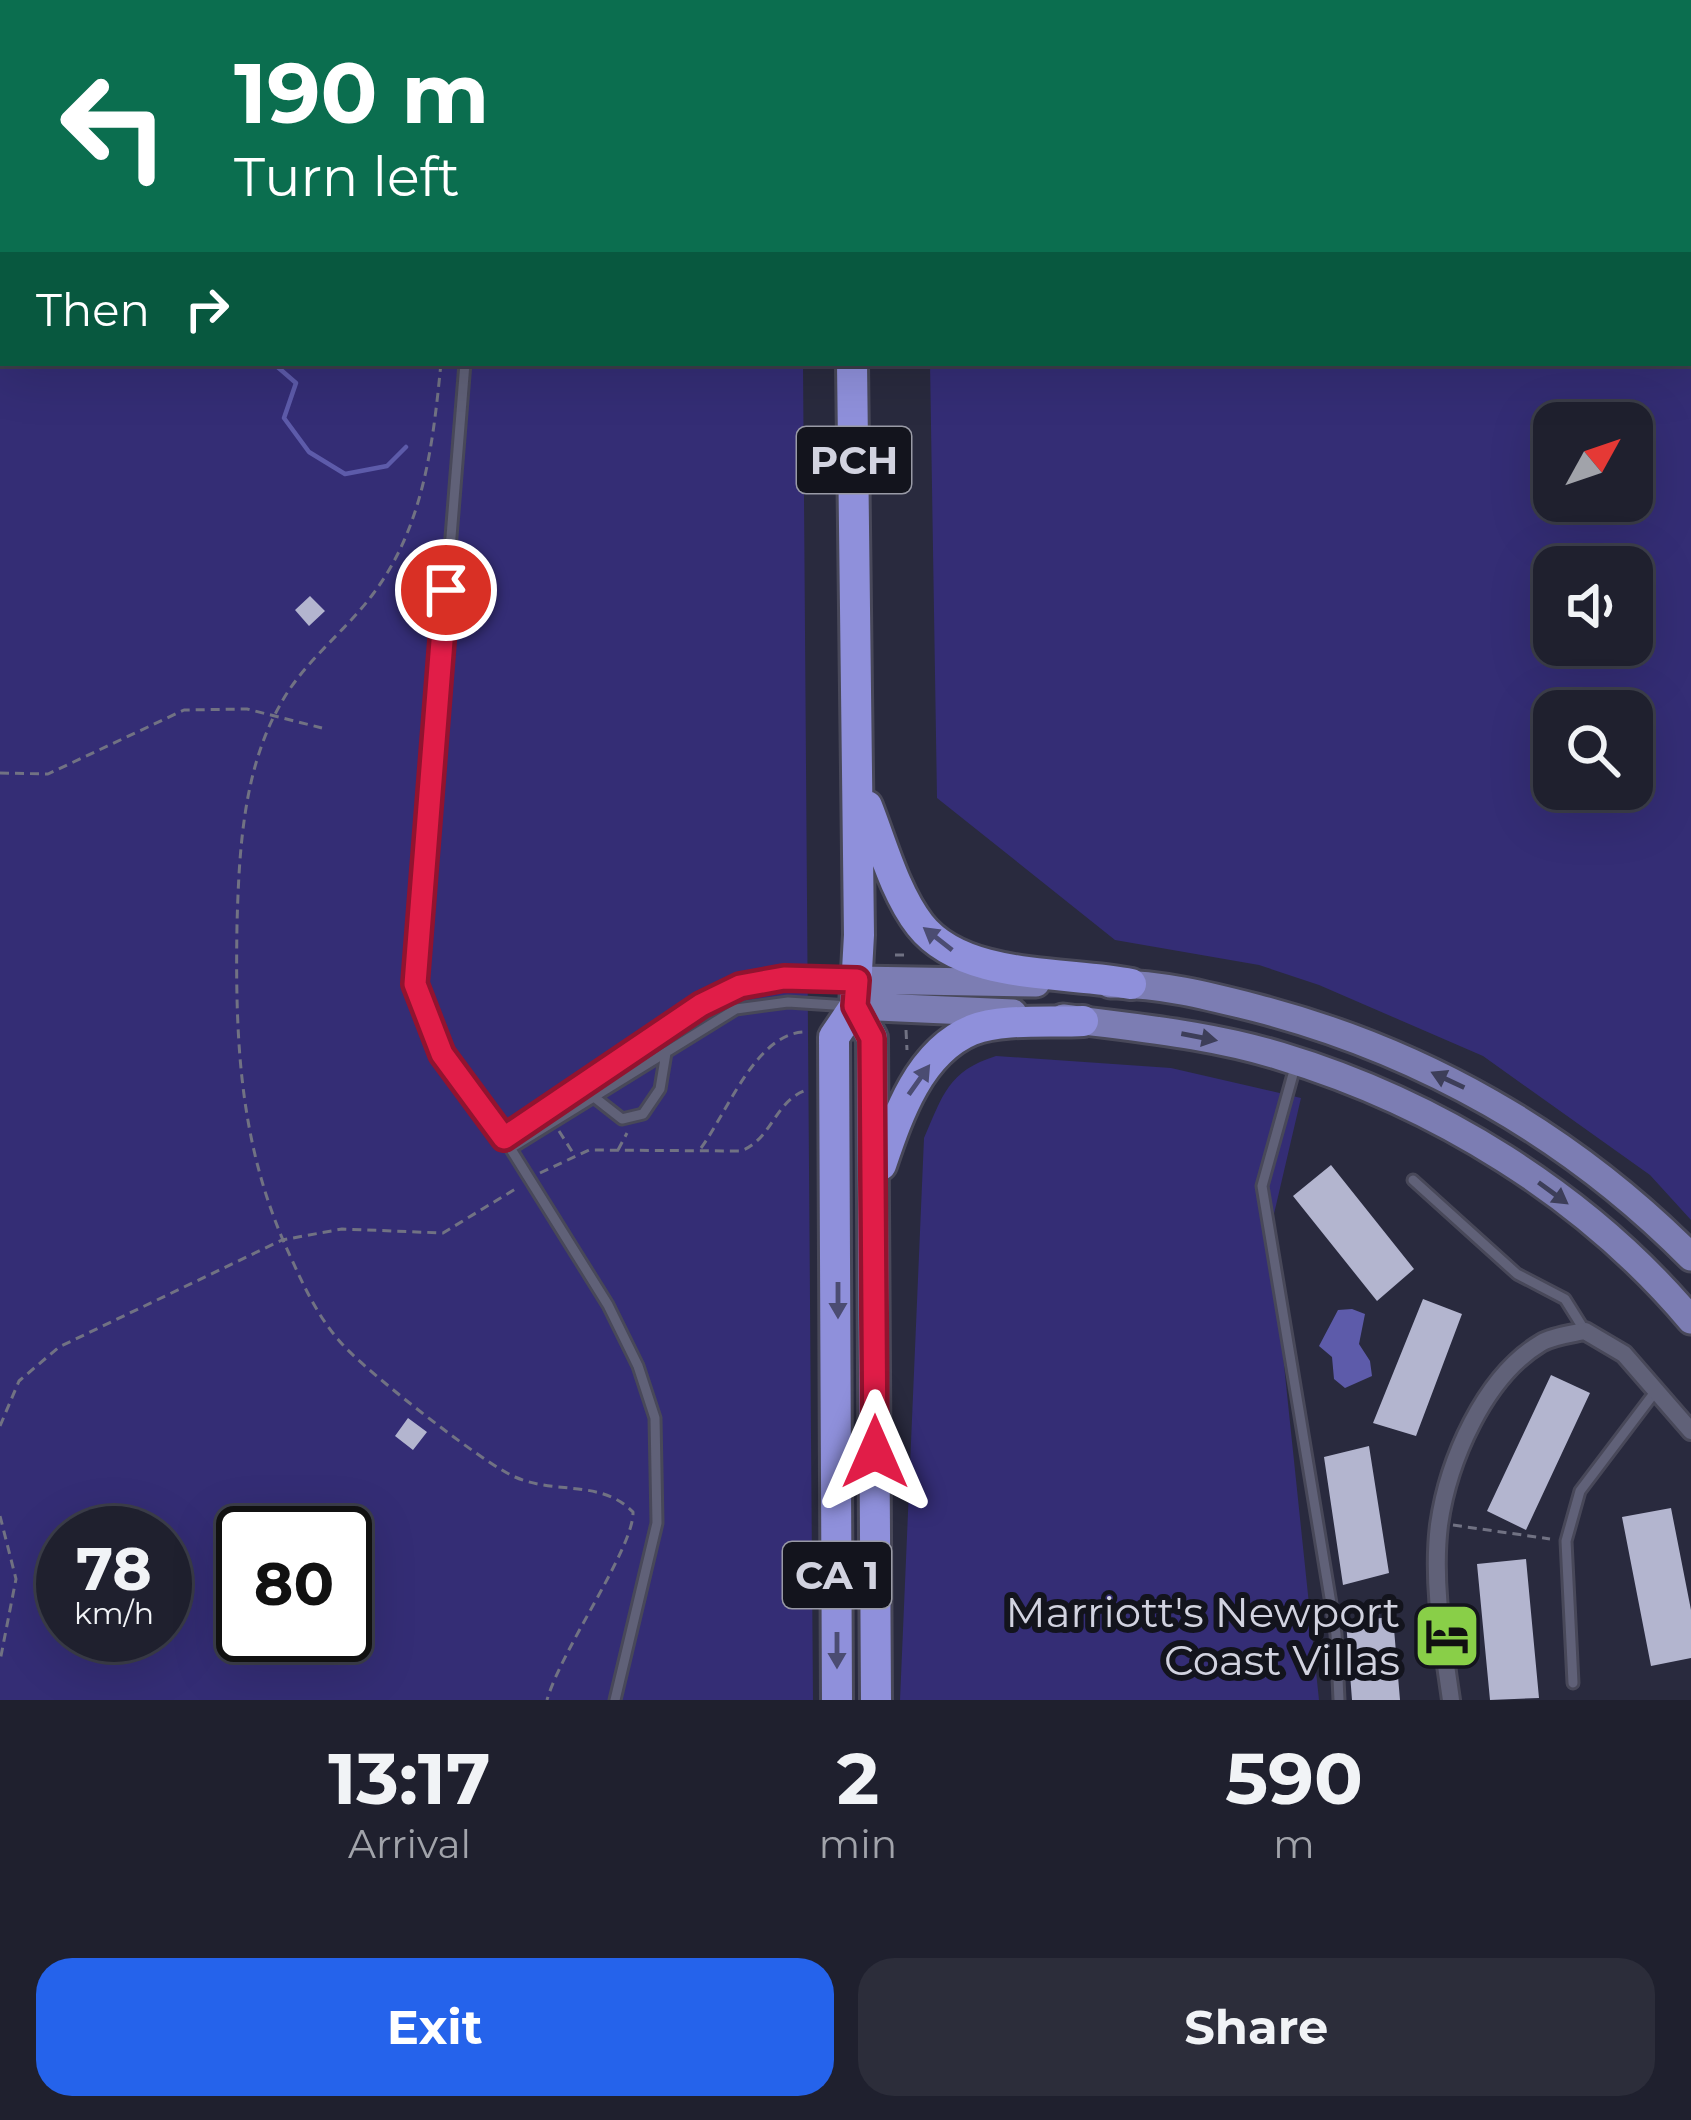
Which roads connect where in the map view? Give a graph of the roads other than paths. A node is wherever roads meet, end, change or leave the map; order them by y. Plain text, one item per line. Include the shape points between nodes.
1 (465, 366) edge
2 (852, 366) edge
3 (860, 790) junction
4 (1131, 984) junction
5 (856, 993) junction
6 (1083, 1021) junction
7 (666, 1053) junction
8 (1298, 1062) junction
9 (594, 1080) junction
10 (594, 1099) junction
11 (507, 1143) junction
12 (1413, 1180) dead end
13 (873, 1187) junction
14 (1691, 1257) edge
15 (1691, 1320) edge
16 (1585, 1331) junction
17 (1657, 1390) junction
18 (1691, 1431) edge
19 (1573, 1683) dead end
20 (615, 1700) edge
21 (837, 1700) edge
22 (876, 1700) edge
23 (1339, 1700) edge
24 (1451, 1700) edge

1 - 11 lane via 415,984 442,1054
2 - 3 highway, PCH
4 -> 3 highway via 996,965 943,947 909,909
3 - 5 highway, PCH
4 - 5 main road
14 -> 4 main road via 1577,1156 1473,1091 1308,1022
5 - 6 main road
5 - 7 lane via 736,1010
5 - 9 lane via 784,978 740,986
5 - 13 highway, CA 1 via 872,1038
5 -> 21 highway, CA 1 via 834,1037
6 -> 8 main road via 1203,1036
13 -> 6 highway via 905,1100 946,1046 975,1029
7 - 10 lane
7 - 10 lane via 654,1103 629,1119
8 -> 15 main road via 1503,1156 1578,1211
8 - 23 lane via 1262,1186 1336,1634
9 - 10 lane
9 - 11 lane
10 - 11 lane
11 - 20 lane via 608,1305 655,1418 657,1523
12 - 16 lane via 1517,1274 1565,1299
13 - 22 highway, CA 1
16 - 17 street via 1624,1354
16 - 24 street via 1544,1340 1508,1368 1477,1416 1439,1523 1438,1612
17 - 18 street
17 - 19 lane via 1580,1491 1565,1541

